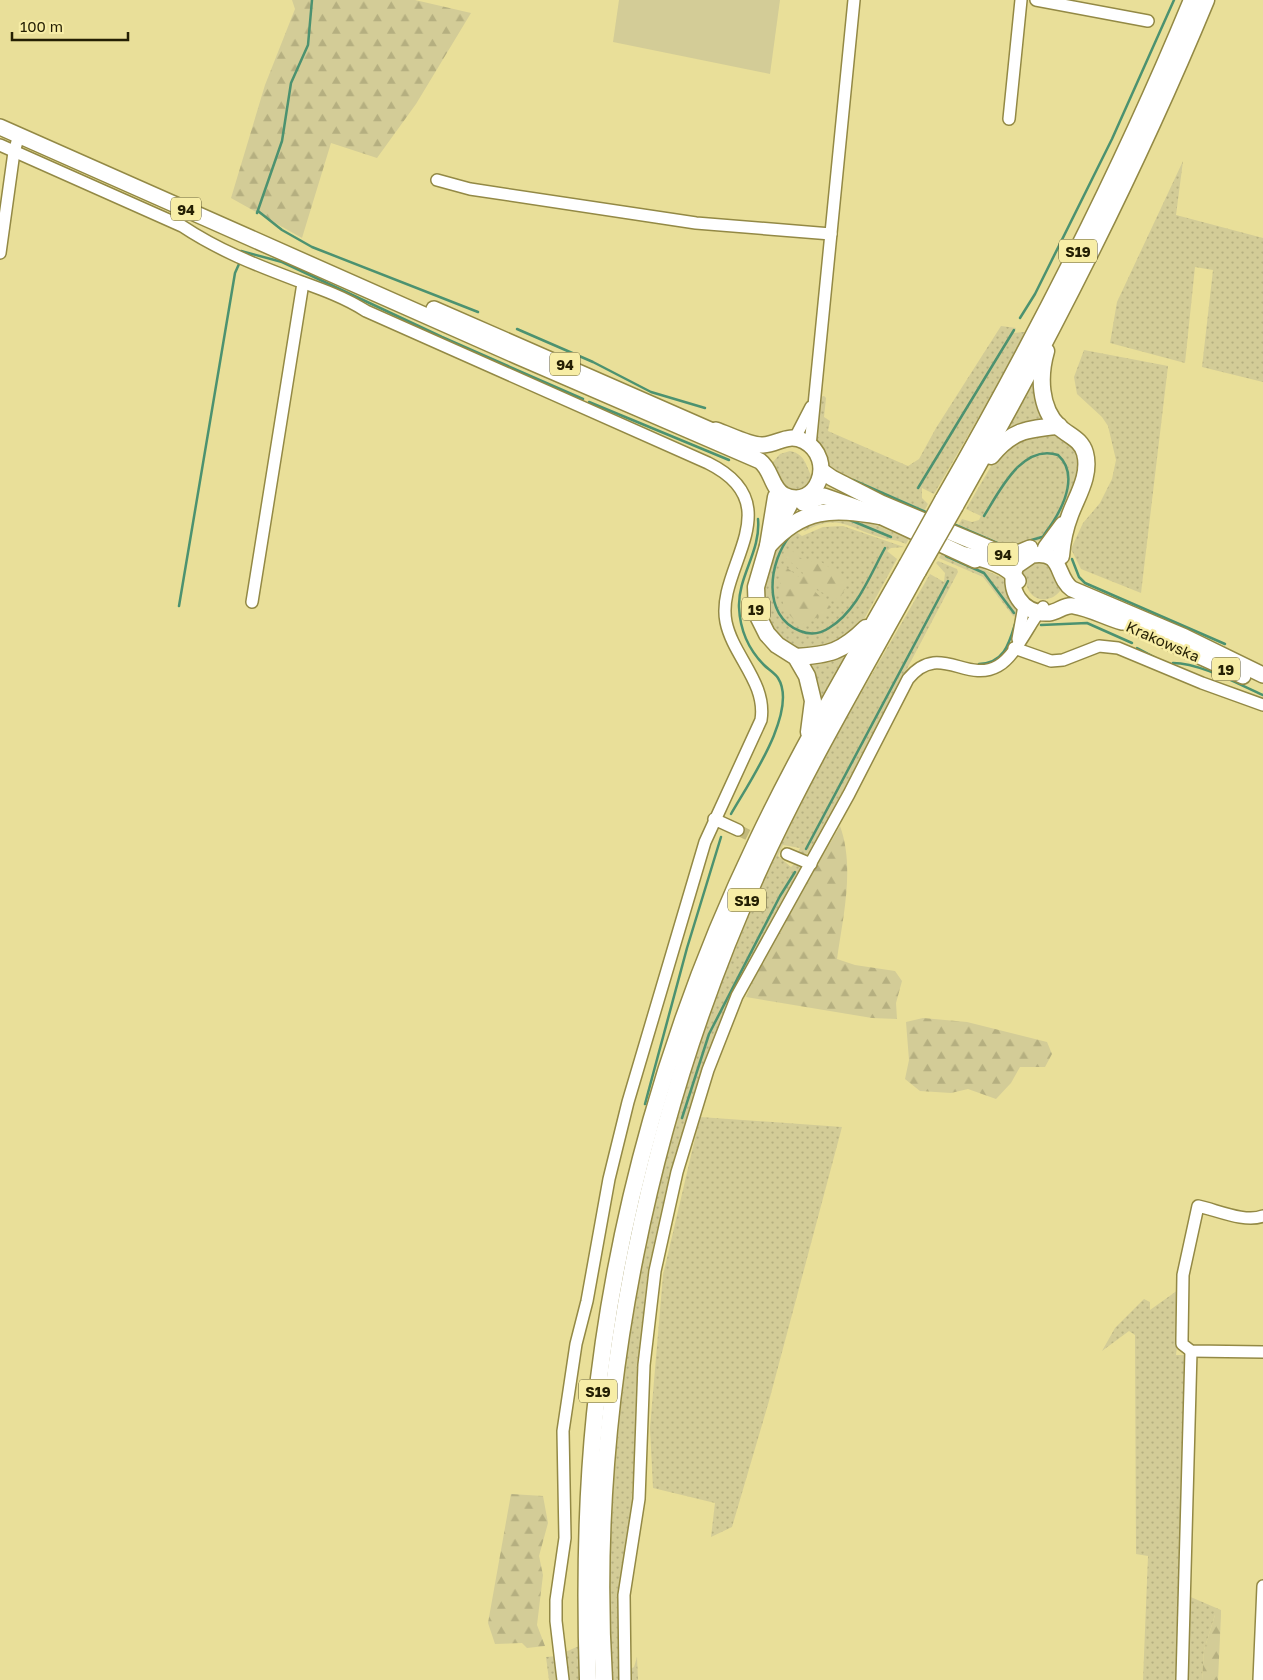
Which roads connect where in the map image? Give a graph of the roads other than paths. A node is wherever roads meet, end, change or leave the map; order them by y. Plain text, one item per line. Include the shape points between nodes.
1 (854, 0) edge
2 (1020, 0) edge
3 (1036, 0) edge
4 (1192, 0) edge
5 (1206, 0) edge
6 (1148, 21) dead end
7 (0, 118) edge
8 (1009, 119) dead end
9 (0, 127) edge
10 (19, 135) junction
11 (0, 145) edge
12 (14, 152) junction
13 (437, 180) dead end
14 (831, 234) junction
15 (0, 253) edge
16 (303, 283) junction
17 (358, 286) junction
18 (351, 302) junction
19 (1052, 329) junction
20 (814, 398) junction
21 (1059, 426) junction
22 (714, 437) junction
23 (793, 441) junction
24 (810, 446) junction
25 (766, 463) junction
26 (819, 479) junction
27 (967, 485) junction
28 (787, 499) junction
29 (949, 503) junction
30 (878, 511) junction
31 (1069, 517) junction
32 (962, 538) junction
33 (768, 546) junction
34 (1043, 551) junction
35 (1061, 556) junction
36 (913, 568) junction
37 (1015, 573) junction
38 (1068, 587) junction
39 (252, 602) dead end
40 (1024, 606) junction
41 (1041, 609) junction
42 (880, 614) junction
43 (1124, 617) junction
44 (1016, 646) junction
45 (796, 657) junction
46 (1263, 675) edge
47 (1263, 685) edge
48 (1263, 705) edge
49 (807, 744) junction
50 (714, 819) junction
51 (738, 830) tunnel mouth
52 (787, 854) tunnel mouth
53 (811, 864) junction
54 (1263, 1216) edge
55 (1191, 1351) junction
56 (1263, 1352) edge
57 (1263, 1586) edge
58 (1262, 1661) edge
59 (563, 1680) edge
60 (588, 1680) edge
61 (604, 1680) edge
62 (625, 1680) edge
63 (1182, 1680) edge
64 (1260, 1680) edge

1 - 14 street
2 - 8 street
3 - 6 street
4 - 29 highway, S19 via 1098,210
5 - 19 highway, S19 via 1148,134
7 - 22 main road, 94 via 355,276 473,324
9 - 10 main road, 94
10 - 12 street
10 - 17 main road, 94
11 - 12 street
12 - 15 street
12 - 16 street via 182,226 224,251
13 - 14 street via 470,189 696,223
14 - 20 street
16 - 18 street
16 - 39 street
17 - 18 street
17 - 22 main road, 94
18 - 50 street via 366,312 708,463 736,484 745,501 748,525 727,595 726,620 733,642 758,691 762,713 756,735
19 - 21 highway via 1044,360 1042,386 1046,404
19 - 27 highway, S19
20 - 23 street
20 - 24 street
21 - 27 highway via 1027,430 1012,436 1002,443
21 - 31 highway via 1077,439 1086,460 1085,477
22 - 23 main road, 94 via 758,445 788,438
22 - 25 main road, 94
23 - 24 main road
23 - 25 main road via 779,447
23 - 26 main road via 807,453
24 - 26 main road via 818,455
25 - 28 main road via 768,488
26 - 28 main road via 806,495
26 - 30 main road, 94 via 856,495
27 - 29 highway, S19
28 - 30 main road, 94 via 804,503 824,496
28 - 33 highway
29 - 36 highway, S19, bridge
30 - 32 main road, 94
30 - 33 highway via 816,513 798,520
30 - 37 main road via 966,555 982,558
31 - 34 highway
31 - 35 highway
32 - 34 main road, 94 via 1009,555 1034,547
32 - 37 main road, 94 via 998,557
33 - 45 highway, 19 via 756,587 757,614 772,641
34 - 35 main road
34 - 37 main road, 94 via 1029,556
34 - 38 main road, 94 via 1058,564
35 - 38 main road via 1068,566
36 - 42 highway, S19
36 - 61 highway, S19 via 770,848 714,979 678,1086 642,1225 625,1310 612,1409 602,1562
37 - 40 main road via 1016,597
37 - 41 main road via 1026,599
38 - 41 main road via 1055,604
38 - 43 main road, Krakowska
40 - 41 main road, 19
40 - 44 street
41 - 43 main road, 19 via 1049,613 1074,606
41 - 44 street
42 - 45 highway via 839,650 826,655
42 - 49 highway, S19
43 - 46 main road, Krakowska / 19
43 - 47 main road, Krakowska / 19
44 - 48 street via 1051,661 1063,660 1100,646 1118,648
44 - 53 street via 1001,664 988,670 936,662 913,673
45 - 49 highway via 807,676 813,697
49 - 60 highway, S19 via 758,840 701,973 641,1157 617,1266 595,1413 586,1561
50 - 51 street
50 - 59 street via 704,842 628,1102 576,1344 561,1448 565,1538 556,1622
52 - 53 street
53 - 62 street via 730,1012 696,1106 660,1245 644,1365 639,1499 624,1595
54 - 55 street via 1245,1217 1198,1206 1183,1275 1182,1344
55 - 56 street
55 - 63 street
57 - 58 street
58 - 64 street

